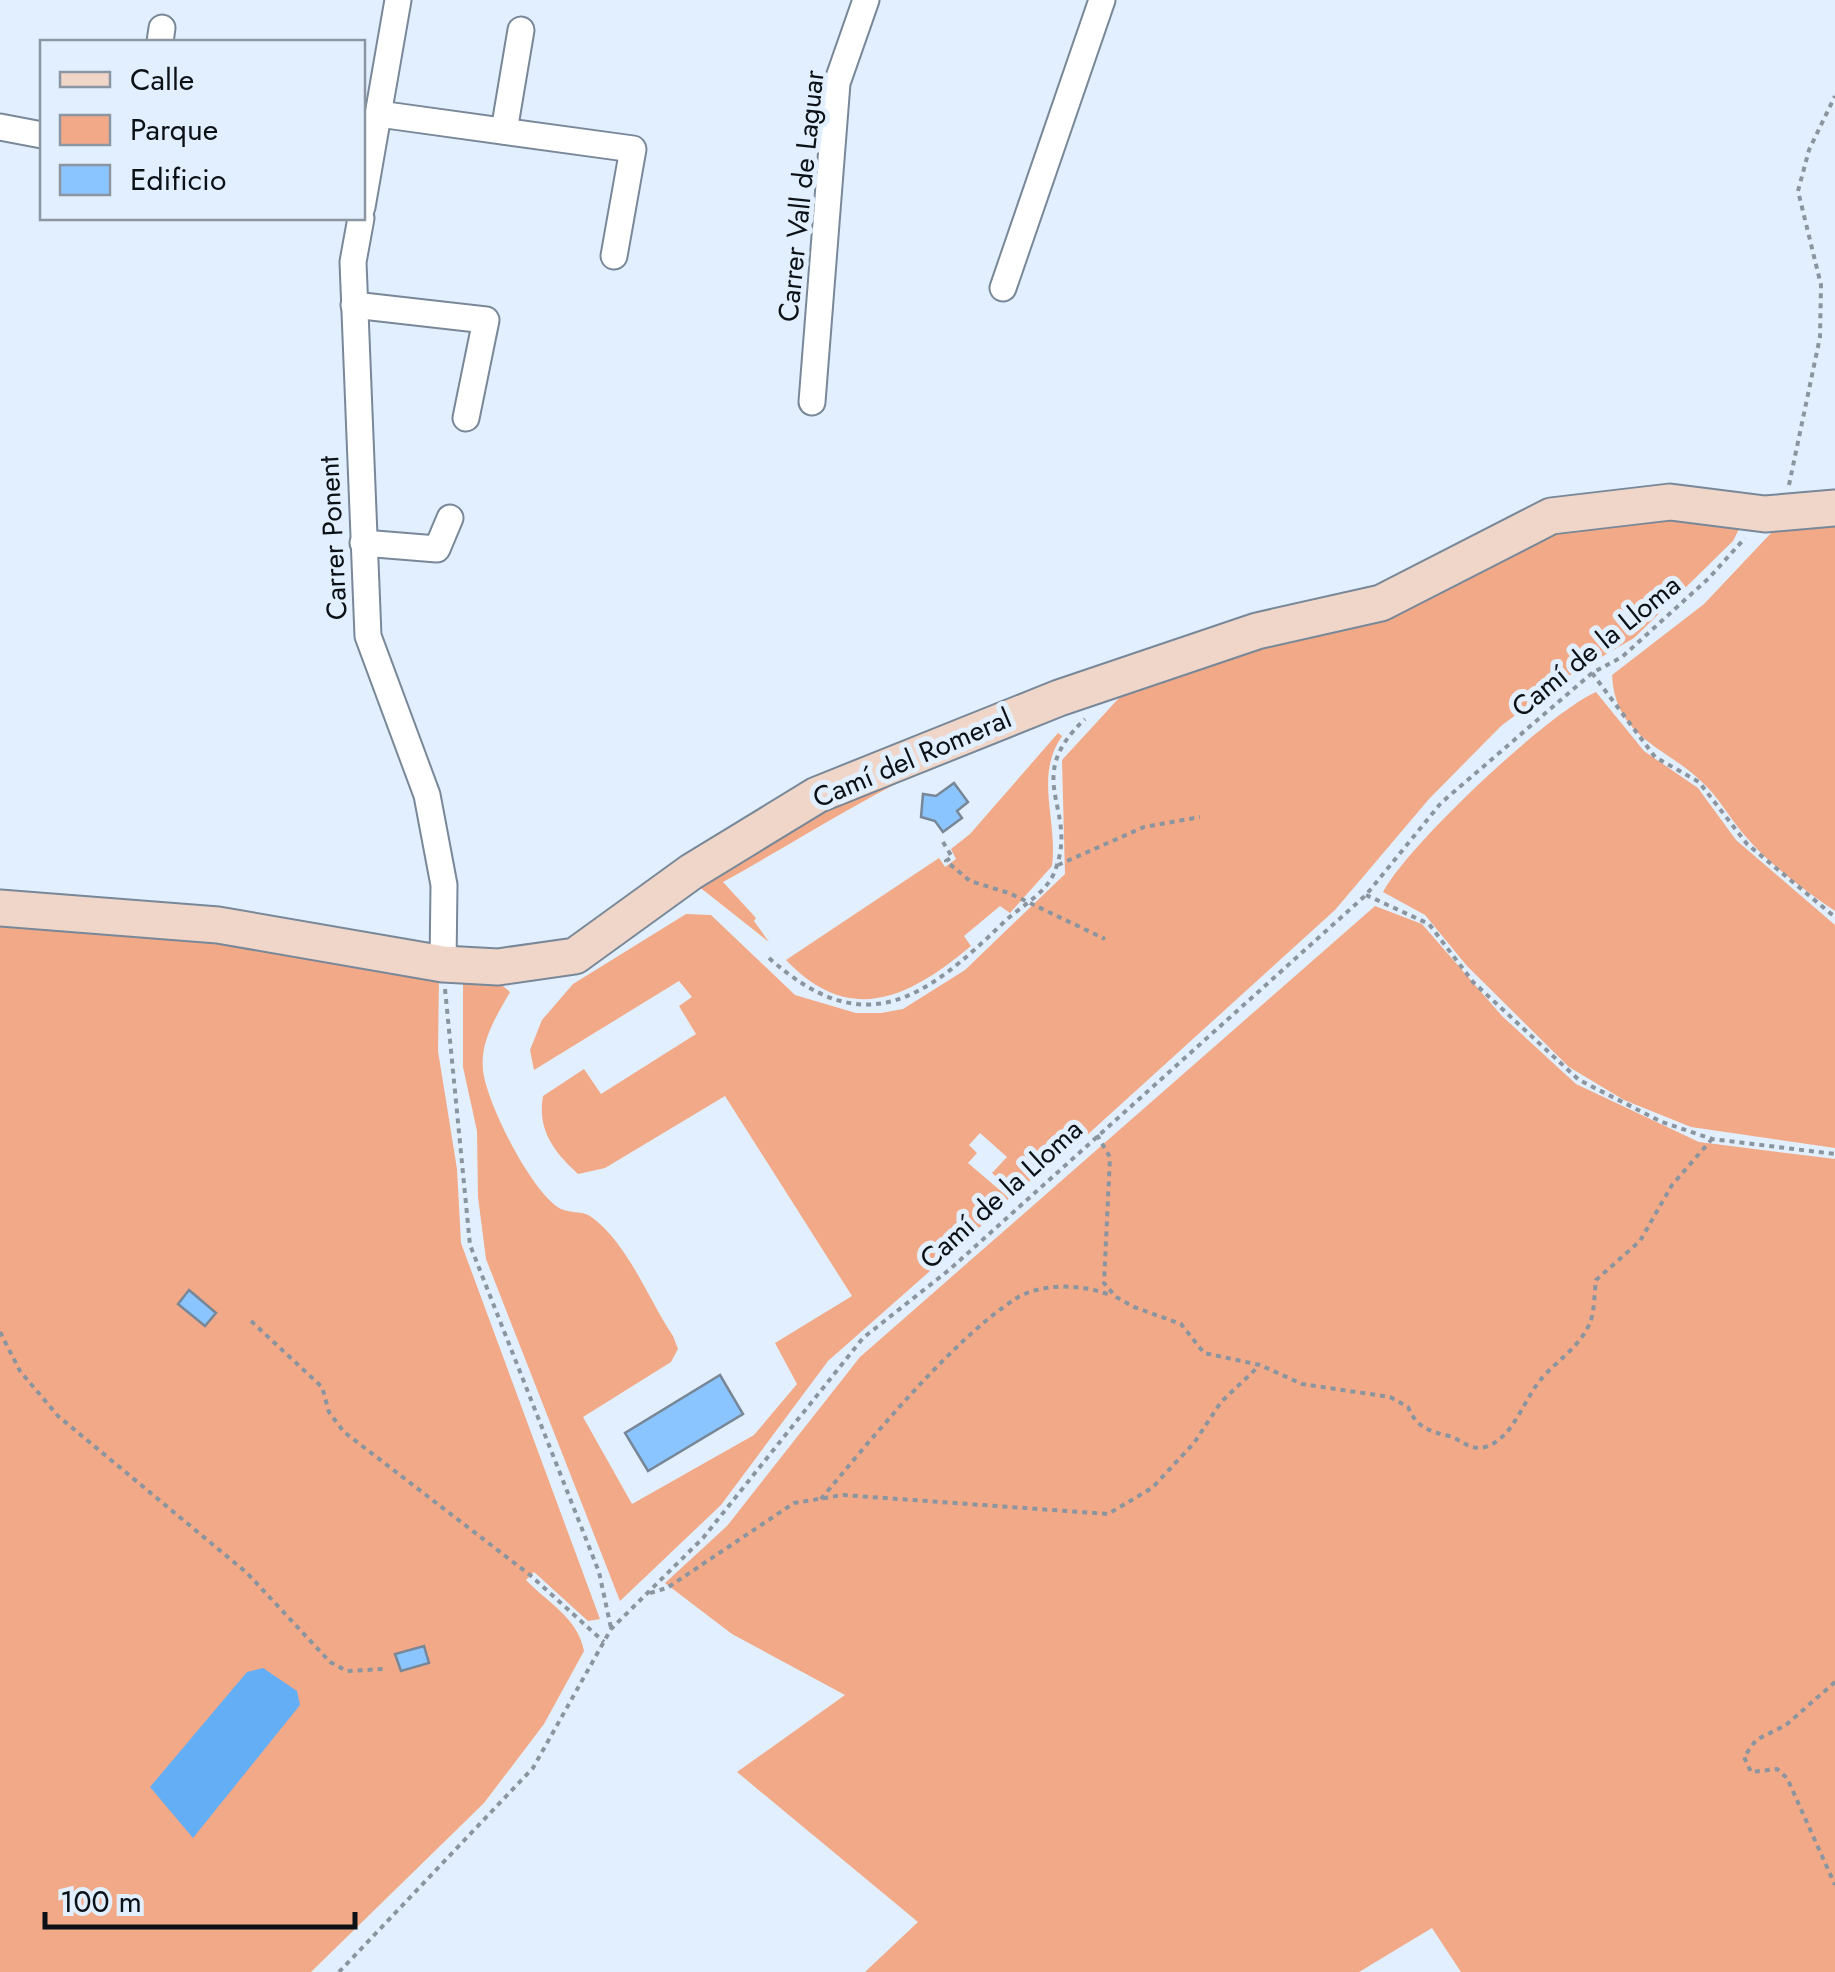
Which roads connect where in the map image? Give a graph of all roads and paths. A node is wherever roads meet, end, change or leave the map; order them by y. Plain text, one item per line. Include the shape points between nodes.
1 (398, 0) edge
2 (866, 0) edge
3 (1102, 0) edge
4 (521, 30) dead end
5 (1835, 96) edge
6 (378, 114) junction
7 (0, 127) edge
8 (504, 131) junction
9 (40, 135) edge
10 (365, 190) edge
11 (360, 220) edge
12 (614, 256) dead end
13 (1004, 288) dead end
14 (354, 305) junction
15 (812, 402) dead end
16 (466, 418) dead end
17 (1835, 508) edge
18 (1765, 514) junction
19 (450, 518) dead end
20 (363, 544) junction
21 (1592, 673) junction
22 (1104, 683) junction
23 (1200, 816) dead end
24 (943, 842) dead end
25 (1058, 866) junction
26 (1366, 894) junction
27 (1025, 902) junction
28 (0, 908) edge
29 (1835, 917) edge
30 (1105, 939) dead end
31 (769, 958) dead end
32 (443, 964) junction
33 (1097, 1135) junction
34 (1712, 1140) junction
35 (1835, 1154) edge
36 (1116, 1297) junction
37 (251, 1321) dead end
38 (0, 1332) edge
39 (1260, 1365) junction
40 (820, 1499) junction
41 (645, 1595) junction
42 (611, 1629) junction
43 (604, 1642) junction
44 (384, 1668) dead end
45 (1835, 1682) edge
46 (1835, 1885) edge
47 (340, 1972) edge

1 - 6 street, Carrer Ponent
2 - 15 street, Carrer Vall de Laguar via 838,83
3 - 13 street
4 - 8 street
5 - 18 path, Camí de la Lloma via 1798,192 1821,286 1820,338 1787,492
6 - 8 street
6 - 10 street, Carrer Ponent
7 - 9 street
8 - 12 street via 633,149
11 - 14 street, Carrer Ponent
14 - 16 street via 486,320
14 - 20 street, Carrer Ponent
17 - 18 street, Camí del Romeral
18 - 21 path, Camí de la Lloma via 1709,578 1622,657
18 - 22 street, Camí del Romeral via 1670,502 1551,516 1380,603 1257,631
19 - 20 street via 437,549
20 - 32 street, Carrer Ponent via 368,636 427,795 444,884
21 - 26 path, Camí de la Lloma via 1441,802
21 - 29 path via 1654,757 1699,782 1747,844
22 - 25 path via 1052,766
22 - 32 street, Camí del Romeral via 817,796 692,872 574,956 498,968
23 - 25 path via 1144,827
24 - 27 path via 952,858 946,862 956,872
25 - 27 path via 1048,886
26 - 33 path, Camí de la Lloma
26 - 34 path via 1428,924 1473,982 1579,1080
27 - 30 path
27 - 31 path via 944,974 899,1002 855,1006 802,988
28 - 32 street, Camí del Romeral via 218,925
32 - 42 path via 470,1245 599,1572
33 - 36 path via 1110,1157 1104,1283
33 - 41 path, Camí de la Lloma via 950,1270 863,1338 703,1538
34 - 35 path
34 - 39 path via 1672,1186 1640,1241 1596,1280 1591,1322 1574,1349 1486,1447 1430,1434 1408,1407 1390,1398 1302,1384
36 - 39 path via 1173,1318 1204,1354
36 - 40 path via 1094,1288 1055,1287 1018,1297 962,1346
37 - 43 path via 313,1377 344,1432
38 - 44 path via 41,1399 247,1573 330,1662 346,1671
39 - 40 path via 1152,1488 1108,1514 945,1500
40 - 41 path via 794,1503 667,1588
41 - 42 path, Camí de la Lloma
42 - 43 path, Camí de la Lloma
43 - 47 path, Camí de la Lloma via 533,1768
45 - 46 path via 1786,1725 1756,1740 1744,1758 1751,1772 1777,1769 1788,1778

